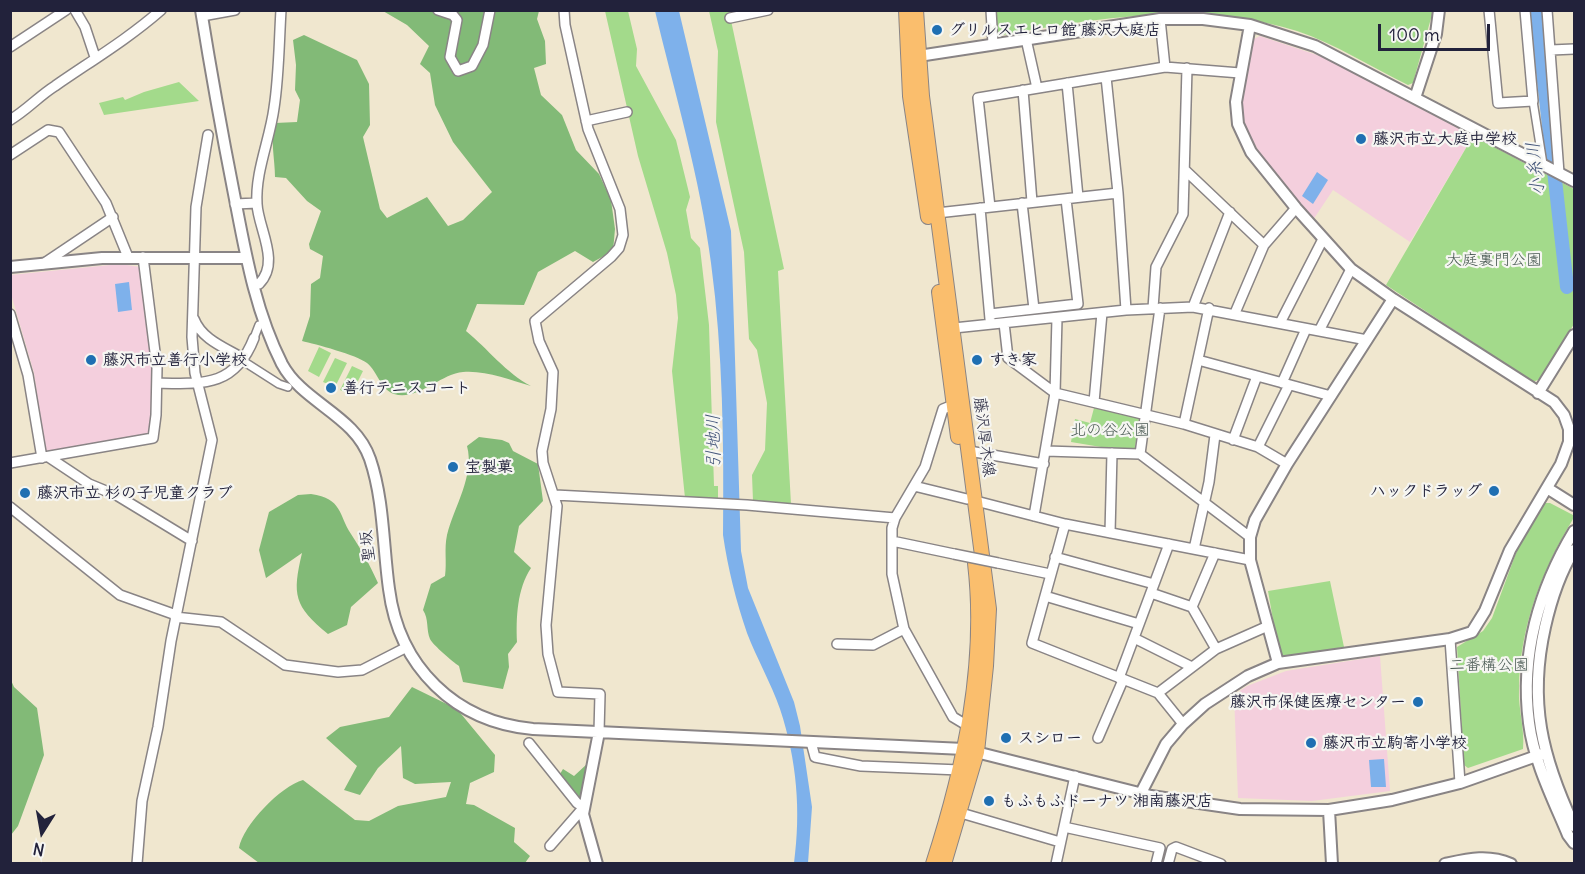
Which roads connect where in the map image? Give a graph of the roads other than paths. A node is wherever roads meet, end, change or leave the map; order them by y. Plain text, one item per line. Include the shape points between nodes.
1 (66, 10) edge
2 (75, 10) edge
3 (162, 10) edge
4 (235, 10) edge
5 (281, 10) edge
6 (438, 10) edge
7 (490, 10) edge
8 (564, 10) edge
9 (768, 10) edge
10 (906, 10) edge
11 (916, 10) edge
12 (991, 10) edge
13 (1439, 10) edge
14 (1489, 10) edge
15 (1525, 10) edge
16 (1547, 10) edge
17 (201, 13) edge
18 (730, 18) dead end
19 (1160, 18) junction
20 (1250, 26) junction
21 (1026, 39) junction
22 (993, 44) junction
23 (10, 47) edge
24 (1575, 49) edge
25 (1551, 50) junction
26 (95, 57) junction
27 (913, 57) junction
28 (1165, 67) junction
29 (1187, 68) junction
30 (1240, 73) junction
31 (1106, 77) junction
32 (1067, 83) junction
33 (1037, 88) junction
34 (1023, 90) junction
35 (1415, 98) junction
36 (1533, 101) junction
37 (627, 112) dead end
38 (12, 117) edge
39 (586, 121) junction
40 (208, 135) dead end
41 (10, 155) edge
42 (1543, 164) junction
43 (1185, 170) junction
44 (1559, 173) junction
45 (1575, 181) edge
46 (1118, 193) junction
47 (1078, 197) junction
48 (1066, 199) junction
49 (257, 203) junction
50 (1027, 203) junction
51 (236, 204) junction
52 (985, 208) junction
53 (1296, 208) junction
54 (1230, 212) junction
55 (937, 213) junction
56 (113, 217) junction
57 (1323, 241) junction
58 (1264, 245) junction
59 (128, 257) junction
60 (143, 257) junction
61 (194, 258) junction
62 (245, 258) junction
63 (43, 264) junction
64 (10, 267) edge
65 (1351, 269) junction
66 (259, 284) dead end
67 (1392, 299) junction
68 (1193, 307) junction
69 (1156, 308) junction
70 (1209, 308) junction
71 (1034, 309) junction
72 (1126, 310) junction
73 (1102, 313) junction
74 (1234, 313) junction
75 (10, 314) edge
76 (192, 314) junction
77 (1057, 318) junction
78 (990, 319) junction
79 (1005, 323) junction
80 (1280, 323) junction
81 (258, 326) dead end
82 (954, 328) junction
83 (1306, 329) junction
84 (1319, 331) junction
85 (1575, 335) edge
86 (254, 338) joint
87 (1367, 340) junction
88 (244, 360) junction
89 (1198, 360) junction
90 (1257, 376) junction
91 (157, 383) junction
92 (198, 384) junction
93 (1286, 384) junction
94 (288, 387) dead end
95 (1055, 393) junction
96 (1538, 393) junction
97 (1330, 396) junction
98 (1095, 402) junction
99 (958, 403) junction
100 (1145, 413) junction
101 (1184, 424) junction
102 (1215, 435) junction
103 (1233, 440) junction
104 (1258, 447) junction
105 (969, 451) junction
106 (1046, 451) junction
107 (1112, 453) junction
108 (1140, 454) junction
109 (46, 458) junction
110 (10, 463) edge
111 (1044, 464) junction
112 (1287, 464) junction
113 (914, 486) junction
114 (1547, 488) junction
115 (555, 495) junction
116 (972, 500) junction
117 (1204, 503) junction
118 (1575, 505) edge
119 (10, 507) edge
120 (1034, 516) junction
121 (895, 518) junction
122 (1065, 524) junction
123 (1575, 531) edge
124 (1110, 533) junction
125 (1250, 537) junction
126 (192, 541) junction
127 (892, 542) junction
128 (1169, 544) junction
129 (1194, 549) junction
130 (1575, 550) edge
131 (1215, 553) junction
132 (1055, 557) junction
133 (1250, 560) junction
134 (1050, 574) junction
135 (1153, 589) junction
136 (1045, 596) junction
137 (1192, 607) junction
138 (176, 616) junction
139 (1139, 624) junction
140 (1268, 626) junction
141 (904, 629) junction
142 (1134, 638) junction
143 (1450, 639) junction
144 (837, 644) dead end
145 (407, 647) junction
146 (1215, 649) junction
147 (1278, 663) junction
148 (1190, 666) junction
149 (1121, 679) junction
150 (1158, 693) junction
151 (1183, 724) junction
152 (968, 726) junction
153 (599, 732) junction
154 (1098, 738) dead end
155 (527, 739) dead end
156 (808, 742) junction
157 (971, 750) junction
158 (1541, 755) junction
159 (960, 771) junction
160 (1075, 776) junction
161 (1460, 783) junction
162 (1141, 793) junction
163 (584, 807) junction
164 (1329, 810) junction
165 (961, 813) junction
166 (1575, 826) edge
167 (1064, 827) junction
168 (1060, 842) junction
169 (1575, 843) edge
170 (550, 846) dead end
171 (1476, 860) edge
172 (137, 864) edge
173 (597, 864) edge
174 (933, 864) edge
175 (944, 864) edge
176 (1056, 864) edge
177 (1156, 864) edge
178 (1168, 864) edge
179 (1221, 864) edge
180 (1332, 864) edge
181 (1445, 864) edge
182 (1511, 864) edge

1 - 23 street
2 - 26 street
3 - 26 street via 133,35
4 - 17 street
5 - 49 street via 274,108
6 - 7 street via 457,20 450,57 458,71 472,66 483,45
8 - 39 street
9 - 18 street
10 - 27 main road, 藤沢厚木線
11 - 27 main road, 藤沢厚木線
12 - 22 street
13 - 35 street via 1433,44
14 - 36 street via 1498,103
15 - 36 street
16 - 25 street
17 - 51 street, 聖坂
19 - 20 street
19 - 21 street
19 - 28 street
20 - 30 street
20 - 35 street via 1315,46
21 - 22 street
21 - 33 street
22 - 27 street
24 - 25 street
25 - 44 street
26 - 38 street
27 - 55 main road, 藤沢厚木線
27 - 99 main road, 藤沢厚木線 via 911,104
28 - 29 street
28 - 31 street
29 - 30 street
29 - 43 street
30 - 53 street via 1236,102 1243,138
31 - 32 street
31 - 46 street
32 - 33 street
32 - 47 street
33 - 34 street
34 - 50 street
34 - 52 street via 978,98
35 - 42 street
36 - 42 street
37 - 39 street
39 - 115 street via 620,209 623,235 619,248 610,257 535,321 539,342 554,372 542,451
40 - 61 street via 199,180
41 - 56 street via 48,130 59,132 95,183
42 - 44 street
43 - 54 street
43 - 69 street via 1183,214 1155,267
44 - 45 street
46 - 47 street
46 - 72 street
47 - 48 street
48 - 50 street
48 - 71 street via 1078,304
49 - 51 street
49 - 66 street via 269,252 265,275
50 - 52 street
50 - 71 street
51 - 62 street, 聖坂
52 - 55 street
52 - 78 street
53 - 57 street
53 - 58 street
54 - 58 street
54 - 68 street
55 - 82 main road, 藤沢厚木線
56 - 59 street
56 - 63 street
57 - 65 street
57 - 80 street
58 - 74 street
59 - 60 street
59 - 63 street
60 - 61 street
60 - 91 street
61 - 62 street
61 - 76 street
62 - 145 street, 聖坂 via 283,365 300,386 355,432 370,458 392,608
63 - 64 street
65 - 67 street
65 - 84 street
67 - 87 street
67 - 96 street
68 - 69 street
68 - 70 street
69 - 72 street
69 - 100 street
70 - 74 street
70 - 89 street
71 - 78 street
72 - 73 street
73 - 77 street
73 - 98 street
74 - 80 street
75 - 109 street
76 - 88 street via 197,327 209,339
76 - 92 street via 193,362
77 - 79 street
77 - 95 street
78 - 79 street
78 - 82 street
79 - 95 street via 1008,358
80 - 83 street
81 - 86 street
82 - 99 main road, 藤沢厚木線
83 - 84 street
83 - 93 street
84 - 87 street
85 - 96 street
86 - 88 street
87 - 97 street
88 - 92 street via 217,380
88 - 94 street
89 - 90 street
89 - 101 street
90 - 93 street
90 - 103 street
91 - 92 street
91 - 109 street via 153,438
92 - 126 street via 212,440
93 - 97 street
93 - 104 street
95 - 98 street
95 - 106 street
96 - 114 street via 1554,402 1569,429 1569,442
97 - 112 street
98 - 100 street
99 - 105 main road, 藤沢厚木線
99 - 113 street via 943,409 931,455
99 - 116 main road, 藤沢厚木線
100 - 101 street
100 - 108 street
101 - 102 street
102 - 103 street
102 - 117 street
103 - 104 street
104 - 112 street
105 - 111 street
105 - 116 main road, 藤沢厚木線
106 - 107 street
106 - 111 street
107 - 108 street
107 - 124 street
108 - 117 street
109 - 110 street
109 - 126 street
111 - 120 street
112 - 125 street via 1255,520
113 - 116 street
113 - 121 street
114 - 118 street
114 - 143 street via 1510,550 1479,622 1472,632
115 - 121 street
115 - 153 street via 557,516 547,614 549,654 558,692 600,694
116 - 120 street
116 - 152 main road, 藤沢厚木線 via 978,610
116 - 157 main road, 藤沢厚木線 via 988,609 986,666
117 - 125 street
117 - 129 street
119 - 138 street via 120,595
120 - 122 street
121 - 127 street
122 - 124 street
122 - 132 street
123 - 158 street via 1556,561 1529,649 1529,724
124 - 128 street
125 - 133 street
126 - 138 street
127 - 134 street, bridge
127 - 141 street via 895,594
128 - 129 street
128 - 135 street
129 - 131 street
130 - 158 street via 1549,606 1539,652 1536,686
131 - 133 street
131 - 137 street
132 - 134 street
132 - 135 street
133 - 140 street
134 - 136 street
135 - 137 street
135 - 139 street
136 - 139 street
136 - 149 street via 1032,643
137 - 146 street
138 - 145 street via 221,622 285,665 338,672 362,670
138 - 172 street via 142,801
139 - 142 street
140 - 146 street
140 - 147 street
141 - 144 street via 873,645
141 - 152 street via 953,717
142 - 148 street
142 - 149 street
143 - 147 street
143 - 161 street
145 - 153 street, 聖坂 via 434,685 476,715 512,727
146 - 148 street
147 - 151 street via 1231,686
148 - 150 street
149 - 150 street
149 - 154 street
150 - 151 street
151 - 162 street via 1166,744
152 - 157 main road, 藤沢厚木線
153 - 156 street, 聖坂
153 - 163 street
155 - 163 street
156 - 157 street, 聖坂
156 - 159 street via 815,757 861,766
157 - 159 main road, 藤沢厚木線
157 - 160 street, 聖坂
157 - 165 main road, 藤沢厚木線
158 - 161 street, 聖坂
158 - 166 street
158 - 169 street via 1568,835
159 - 174 main road, 藤沢厚木線
160 - 162 street, 聖坂
160 - 167 street
161 - 164 street, 聖坂
162 - 164 street, 聖坂 via 1240,809
163 - 170 street
163 - 173 street
164 - 180 street
165 - 168 street
165 - 175 main road, 藤沢厚木線
167 - 168 street
167 - 177 street via 1160,848
168 - 176 street
171 - 181 street
171 - 182 street via 1496,858
178 - 179 street via 1176,847

